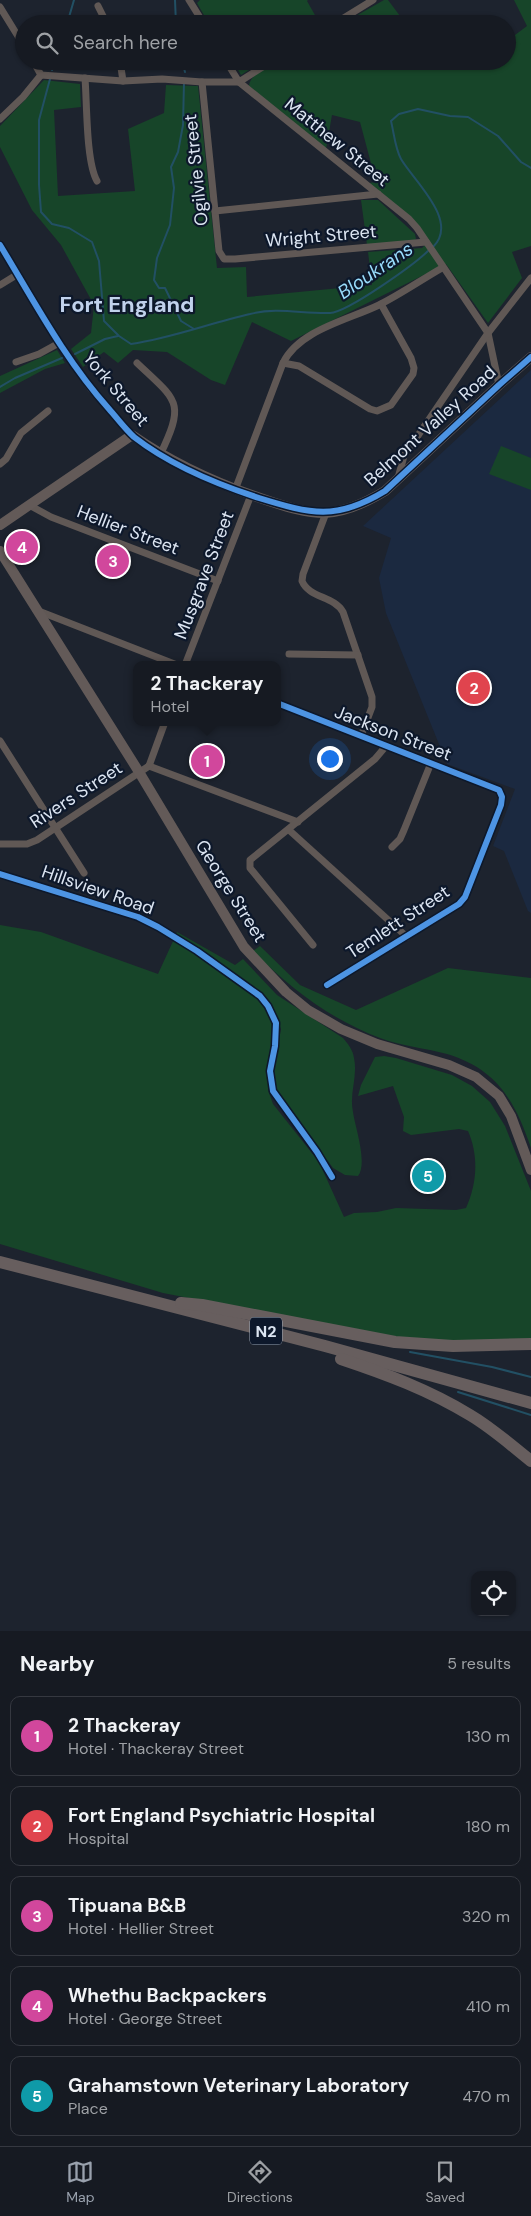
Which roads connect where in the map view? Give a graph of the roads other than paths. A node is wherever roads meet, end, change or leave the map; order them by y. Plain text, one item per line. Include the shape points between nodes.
1 (191, 0) edge
2 (373, 0) edge
3 (98, 6) dead end
4 (0, 7) edge
5 (102, 15) edge
6 (199, 15) edge
7 (349, 15) edge
8 (15, 31) edge
9 (38, 70) edge
10 (121, 70) edge
11 (232, 70) edge
12 (258, 70) edge
13 (41, 75) junction
14 (85, 78) junction
15 (123, 81) junction
16 (202, 82) junction
17 (239, 82) junction
18 (0, 119) edge
19 (97, 181) dead end
20 (378, 194) junction
21 (215, 211) junction
22 (0, 245) edge
23 (428, 246) junction
24 (221, 255) joint
25 (442, 268) junction
26 (18, 274) junction
27 (531, 278) edge
28 (0, 285) edge
29 (380, 304) junction
30 (488, 333) junction
31 (59, 343) junction
32 (531, 358) edge
33 (16, 362) dead end
34 (137, 363) dead end
35 (283, 363) junction
36 (499, 385) junction
37 (48, 411) dead end
38 (132, 436) junction
39 (160, 455) junction
40 (0, 464) edge
41 (398, 480) junction
42 (235, 490) junction
43 (251, 495) junction
44 (29, 505) junction
45 (346, 510) joint
46 (326, 513) junction
47 (0, 525) edge
48 (0, 550) edge
49 (218, 581) junction
50 (36, 610) junction
51 (289, 654) dead end
52 (358, 655) junction
53 (166, 661) edge
54 (187, 661) edge
55 (281, 706) edge
56 (163, 726) edge
57 (361, 736) junction
58 (0, 741) edge
59 (386, 746) junction
60 (431, 763) junction
61 (149, 766) junction
62 (139, 772) junction
63 (499, 790) joint
64 (298, 822) junction
65 (54, 829) junction
66 (289, 830) junction
67 (0, 844) edge
68 (392, 847) dead end
69 (84, 873) dead end
70 (0, 874) edge
71 (407, 937) junction
72 (313, 945) dead end
73 (327, 985) dead end
74 (531, 1170) edge
75 (332, 1177) dead end
76 (0, 1262) edge
77 (151, 1301) junction
78 (232, 1322) junction
79 (531, 1344) edge
80 (531, 1402) edge
81 (531, 1461) edge

1 - 6 street
2 - 7 street
3 - 5 street
4 - 8 street
9 - 13 street
10 - 15 street
11 - 17 street, Matthew Street
12 - 17 street
13 - 14 street
13 - 18 street
14 - 15 street
14 - 19 street via 91,160
15 - 16 street
16 - 17 street
16 - 21 street, Ogilvie Street
17 - 20 street, Matthew Street
20 - 21 street
20 - 23 street, Matthew Street via 409,219
21 - 24 street, Ogilvie Street
22 - 26 street, York Street
23 - 24 street, Wright Street via 230,260
23 - 25 street, Matthew Street
25 - 29 street
25 - 30 street, Matthew Street
26 - 28 street
26 - 31 street, York Street
27 - 30 street
29 - 35 street via 306,337 294,346
29 - 35 street via 414,368 391,405 377,411 370,409 299,366
30 - 36 street, Matthew Street
30 - 41 street via 404,456
31 - 33 street
31 - 38 street, York Street via 90,388
32 - 36 main road, Belmont Valley Road
34 - 39 street via 173,400 176,414
35 - 42 street
36 - 41 main road, Belmont Valley Road
37 - 40 street via 20,433
38 - 39 main road, York Street
38 - 44 main road
39 - 42 main road, York Street
41 - 45 main road, Belmont Valley Road via 369,500
42 - 43 main road, York Street
43 - 46 main road, York Street via 306,512
43 - 49 street, Musgrave Street
44 - 47 main road
44 - 49 street, Hellier Street via 51,517
45 - 46 main road, York Street
46 - 52 street via 302,581 309,590 341,607
48 - 50 main road, George Street
49 - 54 street, Musgrave Street
50 - 53 street
50 - 62 main road, George Street
51 - 52 street
52 - 57 street via 372,697 372,707
55 - 57 street, Jackson Street
56 - 61 street
57 - 59 street, Jackson Street
58 - 65 street
59 - 60 street, Jackson Street
59 - 64 street via 375,759
60 - 63 street, Jackson Street
60 - 68 street via 400,839
61 - 62 street, Rivers Street
61 - 64 street
62 - 65 street, Rivers Street
62 - 74 main road, George Street via 244,947 286,992 308,1010 341,1029 476,1077 499,1096 511,1116
63 - 71 street, Temlett Street via 501,805 465,897 453,909
64 - 66 street
65 - 67 street, Rivers Street via 27,844
65 - 69 street
66 - 71 street
66 - 72 street via 254,856 249,864
70 - 75 street, Hillsview Road via 138,917 197,951 260,996 276,1023 270,1071 273,1091
71 - 73 street, Temlett Street
76 - 77 highway, N2
77 - 78 highway, N2
77 - 79 highway via 202,1305 395,1342 453,1346
78 - 80 highway, N2
78 - 81 highway via 410,1383 469,1414

